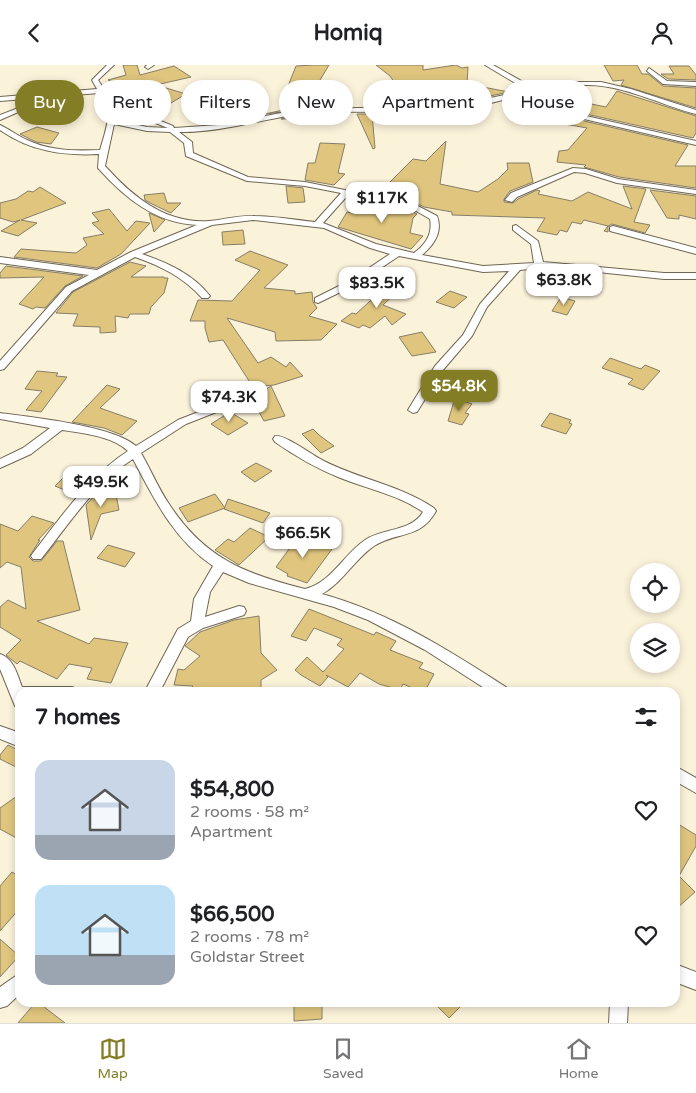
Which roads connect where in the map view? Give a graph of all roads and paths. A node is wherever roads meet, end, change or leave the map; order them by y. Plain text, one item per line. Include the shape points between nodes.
1 (111, 65) edge
2 (488, 65) edge
3 (649, 73) dead end
4 (96, 80) edge
5 (514, 80) edge
6 (592, 84) edge
7 (696, 84) edge
8 (502, 97) edge
9 (15, 98) edge
10 (0, 99) edge
11 (15, 111) edge
12 (696, 112) edge
13 (0, 118) edge
14 (592, 119) edge
15 (111, 125) edge
16 (125, 125) edge
17 (163, 125) edge
18 (0, 127) edge
19 (175, 130) junction
20 (696, 143) edge
21 (102, 151) junction
22 (346, 192) junction
23 (696, 192) edge
24 (509, 200) dead end
25 (210, 223) junction
26 (318, 225) junction
27 (516, 228) dead end
28 (613, 229) dead end
29 (696, 251) edge
30 (397, 253) junction
31 (134, 254) junction
32 (416, 256) junction
33 (2, 261) edge
34 (539, 265) junction
35 (517, 268) junction
36 (98, 273) junction
37 (696, 275) edge
38 (205, 296) dead end
39 (318, 300) dead end
40 (0, 367) edge
41 (247, 385) dead end
42 (413, 410) dead end
43 (0, 416) edge
44 (58, 427) junction
45 (278, 439) dead end
46 (134, 453) junction
47 (0, 464) edge
48 (36, 556) dead end
49 (221, 565) junction
50 (305, 595) junction
51 (239, 611) dead end
52 (198, 624) junction
53 (0, 660) edge
54 (16, 687) edge
55 (154, 687) edge
56 (495, 687) edge
57 (0, 732) edge
58 (15, 738) edge
59 (680, 776) edge
60 (696, 787) edge
61 (680, 975) edge
62 (696, 981) edge
63 (15, 987) edge
64 (0, 999) edge
65 (620, 1007) edge
66 (618, 1023) edge

1 - 4 street
2 - 5 street
3 - 7 street via 665,83
6 - 12 street via 629,90
8 - 19 street via 454,108 308,111 231,125
9 - 10 street
11 - 13 street
14 - 20 street
15 - 21 street
16 - 19 street
17 - 19 street
18 - 21 street via 17,139 43,150 76,154
19 - 22 street via 188,143 189,154 242,177
21 - 25 street via 101,167 142,207 162,216 192,223
22 - 26 street
22 - 32 street via 414,207 434,218 436,223 431,241
23 - 24 street via 617,181 586,171 570,170
25 - 26 street via 254,218
25 - 31 street
26 - 30 street via 337,229
27 - 34 street via 535,243
28 - 29 street
30 - 32 street
30 - 39 street via 354,282
31 - 36 street
31 - 38 street via 182,274
32 - 35 street via 483,269
33 - 36 street
34 - 35 street
34 - 37 street via 584,266 664,276
35 - 42 street via 483,306 467,336 439,368
36 - 40 street via 65,293
41 - 46 street via 245,393 231,404 187,419
43 - 44 street
44 - 46 street via 121,441
44 - 47 street via 33,447
45 - 50 street via 324,466 403,494 430,511 425,520 368,544 326,586
46 - 48 street via 97,482
46 - 49 street via 161,503 181,529 197,549
49 - 50 street via 245,578
49 - 52 street via 204,588 197,606
50 - 56 street via 382,620 436,649
51 - 52 street
52 - 55 street via 183,633
53 - 54 street via 8,668
57 - 58 street
59 - 60 street
61 - 62 street
63 - 64 street
65 - 66 street

